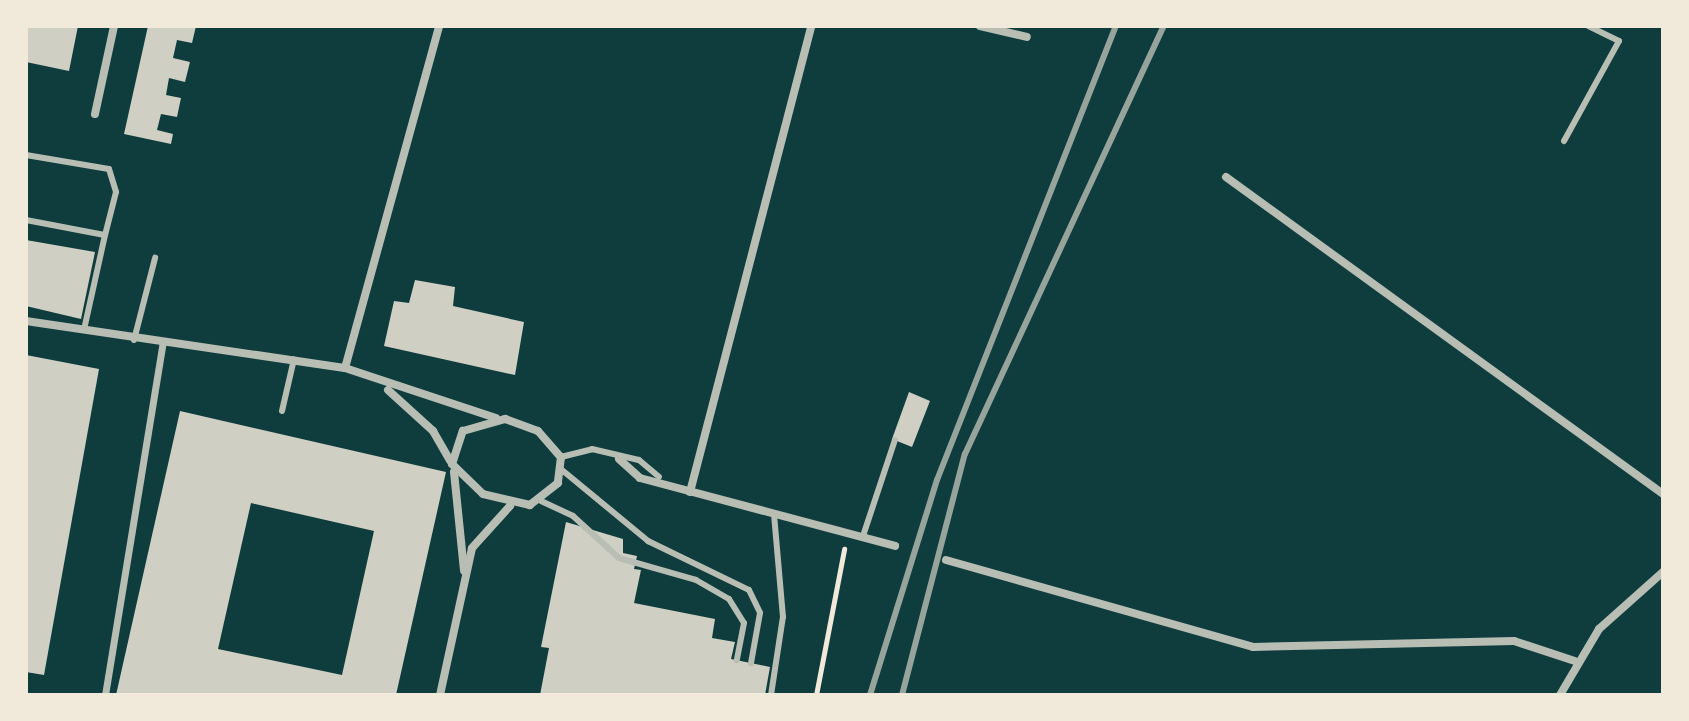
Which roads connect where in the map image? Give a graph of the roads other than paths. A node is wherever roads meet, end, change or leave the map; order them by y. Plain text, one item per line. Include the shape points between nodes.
1 (114, 26) edge
2 (439, 26) edge
3 (811, 26) edge
4 (980, 26) edge
5 (1588, 26) edge
6 (1027, 37) dead end
7 (95, 114) dead end
8 (1564, 141) dead end
9 (26, 155) edge
10 (1226, 177) dead end
11 (26, 220) edge
12 (105, 235) junction
13 (155, 258) dead end
14 (26, 321) edge
15 (83, 333) junction
16 (134, 340) junction
17 (163, 342) junction
18 (294, 359) junction
19 (345, 368) junction
20 (381, 384) junction
21 (282, 411) dead end
22 (496, 418) junction
23 (895, 440) dead end
24 (561, 457) junction
25 (619, 459) junction
26 (452, 464) junction
27 (562, 470) junction
28 (659, 477) junction
29 (690, 492) junction
30 (1663, 494) edge
31 (541, 501) junction
32 (510, 506) junction
33 (774, 514) junction
34 (863, 536) junction
35 (895, 546) dead end
36 (946, 560) dead end
37 (464, 570) junction
38 (1663, 572) edge
39 (737, 660) dead end
40 (1575, 661) junction
41 (751, 663) dead end
42 (105, 695) edge
43 (440, 695) edge
44 (771, 695) edge
45 (1560, 695) edge

1 - 7 street
2 - 19 street
3 - 29 street
4 - 6 street
5 - 8 lane via 1619,41
9 - 12 lane via 109,169 116,192
10 - 30 street
11 - 12 lane
12 - 15 lane
13 - 16 lane
14 - 15 street
15 - 16 street
16 - 17 street
17 - 18 street
17 - 42 street
18 - 19 street
18 - 21 lane
19 - 20 street
20 - 22 street
20 - 26 street via 433,431
22 - 24 street via 538,431
22 - 26 street via 463,431
23 - 34 lane
24 - 25 lane via 583,449
24 - 27 street
25 - 28 lane via 646,463
25 - 28 street via 640,478
26 - 32 street via 468,484
26 - 37 street
27 - 31 street
27 - 41 lane via 648,541 749,590 760,613
28 - 29 street
29 - 33 street
31 - 32 street
31 - 39 lane via 573,516 619,558 696,580 729,599 744,623
32 - 37 street via 478,535
33 - 34 street
33 - 44 lane via 783,617
34 - 35 street
36 - 40 street via 1253,647 1501,640
37 - 43 street
38 - 40 street via 1599,629
40 - 45 street

